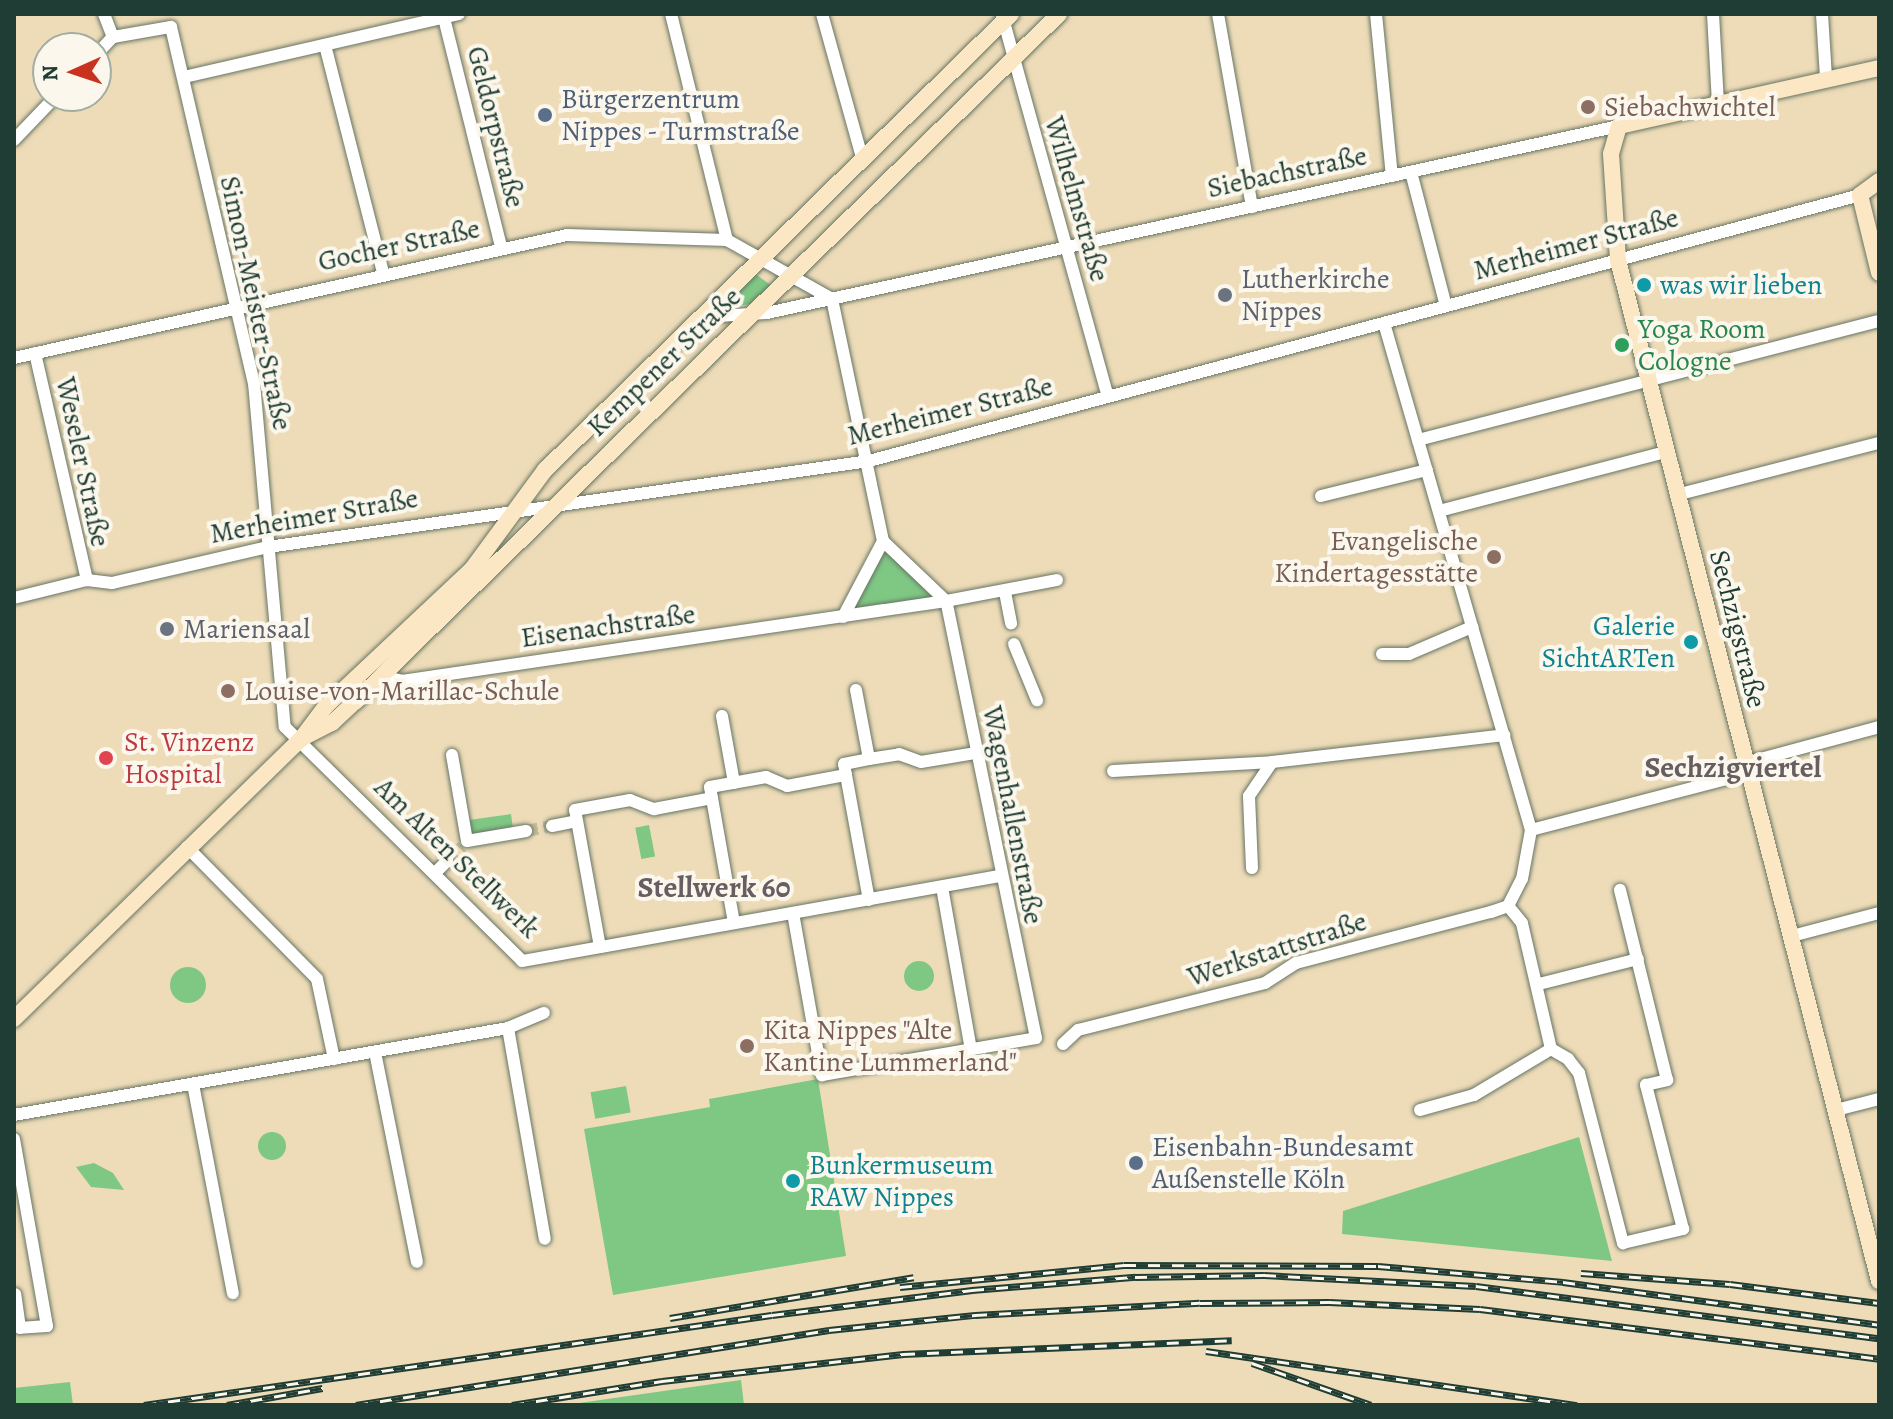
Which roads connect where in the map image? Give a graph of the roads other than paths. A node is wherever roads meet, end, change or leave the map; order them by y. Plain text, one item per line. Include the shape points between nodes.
1 (104, 14) edge
2 (671, 14) edge
3 (822, 14) edge
4 (1059, 14) edge
5 (1218, 14) edge
6 (1376, 14) edge
7 (1713, 14) edge
8 (1822, 14) edge
9 (450, 16) edge
10 (1006, 16) edge
11 (113, 37) joint
12 (325, 45) junction
13 (1014, 55) junction
14 (1879, 68) edge
15 (184, 77) junction
16 (1826, 78) junction
17 (1718, 103) junction
18 (41, 112) edge
19 (1619, 126) junction
20 (14, 140) edge
21 (862, 157) junction
22 (1411, 172) junction
23 (1392, 176) junction
24 (1879, 181) edge
25 (1860, 195) junction
26 (1252, 207) junction
27 (727, 240) junction
28 (501, 247) junction
29 (1066, 248) junction
30 (763, 256) junction
31 (1618, 260) junction
32 (383, 273) junction
33 (792, 273) junction
34 (1879, 273) edge
35 (832, 299) junction
36 (235, 305) junction
37 (1446, 306) junction
38 (748, 316) junction
39 (705, 317) junction
40 (1879, 321) edge
41 (1384, 323) junction
42 (35, 353) junction
43 (14, 358) edge
44 (1647, 380) junction
45 (1108, 397) junction
46 (1418, 440) junction
47 (1879, 443) edge
48 (1665, 452) junction
49 (869, 461) junction
50 (1427, 470) junction
51 (1676, 495) junction
52 (1321, 496) dead end
53 (551, 506) junction
54 (517, 510) junction
55 (1439, 511) junction
56 (883, 541) junction
57 (268, 547) junction
58 (87, 580) junction
59 (1057, 580) dead end
60 (1005, 592) junction
61 (14, 598) edge
62 (946, 601) junction
63 (843, 617) junction
64 (1011, 623) dead end
65 (1472, 627) junction
66 (1014, 644) dead end
67 (1382, 654) dead end
68 (381, 676) junction
69 (856, 690) dead end
70 (1037, 700) dead end
71 (722, 716) dead end
72 (1879, 727) edge
73 (1504, 735) junction
74 (301, 739) junction
75 (976, 753) junction
76 (452, 755) dead end
77 (869, 759) junction
78 (1272, 762) junction
79 (1747, 768) junction
80 (1113, 771) dead end
81 (846, 775) junction
82 (734, 783) junction
83 (712, 798) junction
84 (577, 821) junction
85 (552, 826) tunnel mouth
86 (1531, 830) junction
87 (526, 831) tunnel mouth
88 (187, 847) junction
89 (447, 861) tunnel mouth
90 (1252, 868) dead end
91 (435, 873) junction
92 (1001, 876) junction
93 (942, 887) junction
94 (1620, 890) dead end
95 (869, 900) junction
96 (1508, 906) junction
97 (793, 913) junction
98 (1879, 913) edge
99 (734, 923) junction
100 (1792, 936) junction
101 (600, 947) junction
102 (1638, 959) junction
103 (1539, 984) junction
104 (544, 1013) dead end
105 (14, 1019) edge
106 (508, 1028) junction
107 (1063, 1044) dead end
108 (971, 1049) junction
109 (1551, 1049) junction
110 (375, 1052) junction
111 (334, 1059) junction
112 (193, 1084) junction
113 (1879, 1099) edge
114 (1420, 1110) dead end
115 (1836, 1110) junction
116 (14, 1115) edge
117 (14, 1139) edge
118 (545, 1239) dead end
119 (417, 1262) dead end
120 (1879, 1281) edge
121 (233, 1293) dead end
122 (15, 1294) edge

1 - 11 street
2 - 27 street
3 - 21 street
4 - 13 main road, Kempener Straße
5 - 26 street
6 - 23 street
7 - 17 street
8 - 16 street
9 - 12 street
9 - 28 street, Geldorpstraße
10 - 13 street, Wilhelmstraße
10 - 21 main road, Kempener Straße
11 - 15 street, Simon-Meister-Straße via 171,27
12 - 15 street
12 - 32 street
13 - 29 street, Wilhelmstraße
13 - 33 main road, Kempener Straße
14 - 16 main road, Siebachstraße
15 - 36 street, Simon-Meister-Straße
16 - 17 main road, Siebachstraße
17 - 19 main road, Siebachstraße
18 - 20 street
19 - 22 street, Siebachstraße
19 - 31 main road, Sechzigstraße via 1611,154
21 - 30 main road, Kempener Straße
22 - 23 street, Siebachstraße
22 - 37 street
23 - 26 street, Siebachstraße
24 - 25 main road, Merheimer Straße
25 - 31 street, Merheimer Straße
25 - 34 main road
26 - 29 street, Siebachstraße
27 - 28 street, Gocher Straße via 617,233 567,235
27 - 30 street, Gocher Straße
28 - 32 street, Gocher Straße
29 - 35 street, Siebachstraße
29 - 45 street, Wilhelmstraße
30 - 33 street, Gocher Straße
30 - 39 main road, Kempener Straße
31 - 37 street, Merheimer Straße
31 - 44 main road, Sechzigstraße
32 - 36 street, Gocher Straße
33 - 35 street, Gocher Straße
33 - 38 main road, Kempener Straße
35 - 38 street, Siebachstraße
35 - 49 street
36 - 42 street, Gocher Straße
36 - 57 street, Simon-Meister-Straße via 254,383
37 - 41 street, Merheimer Straße
38 - 39 street, Siebachstraße
38 - 53 main road, Kempener Straße
39 - 54 main road, Kempener Straße via 545,470
40 - 44 street
41 - 45 street, Merheimer Straße
41 - 46 street
42 - 43 street, Gocher Straße
42 - 58 street, Weseler Straße via 80,570
44 - 46 street
44 - 48 main road, Sechzigstraße
45 - 49 street, Merheimer Straße
46 - 50 street
47 - 51 street
48 - 51 main road, Sechzigstraße
48 - 55 street
49 - 53 street, Merheimer Straße
49 - 56 street
50 - 52 street
50 - 55 street
51 - 79 main road, Sechzigstraße
53 - 54 street, Merheimer Straße
53 - 68 main road, Kempener Straße
54 - 57 street, Merheimer Straße
54 - 74 main road, Kempener Straße via 472,569 318,714
55 - 65 street
56 - 62 street
56 - 63 street
57 - 58 street, Merheimer Straße via 112,583
57 - 74 street, Simon-Meister-Straße via 285,727
58 - 61 street, Merheimer Straße
59 - 60 street, Eisenachstraße
60 - 62 street, Eisenachstraße
60 - 64 street
62 - 63 street, Eisenachstraße
62 - 75 street, Wagenhallenstraße
63 - 68 street, Eisenachstraße via 402,681
65 - 67 street via 1409,654
65 - 73 street
66 - 70 street
68 - 74 main road, Kempener Straße via 332,723
69 - 77 street
71 - 82 street
72 - 79 street via 1757,760
73 - 78 street
73 - 86 street
74 - 88 main road, Kempener Straße
74 - 91 street, Am Alten Stellwerk
75 - 77 street via 921,762 899,754
75 - 92 street, Wagenhallenstraße
76 - 87 street via 464,844
77 - 81 street via 844,764
78 - 80 street
78 - 90 street via 1249,796
79 - 86 street via 1735,777
79 - 100 main road, Sechzigstraße
81 - 82 street via 787,786 766,777
81 - 95 street
82 - 83 street via 710,787
83 - 84 street via 654,809 630,800 575,810
83 - 99 street
84 - 85 street
84 - 101 street
86 - 96 street via 1522,879
88 - 105 main road, Kempener Straße
88 - 111 street via 317,979
89 - 91 street
91 - 101 street, Am Alten Stellwerk via 522,961
92 - 93 street, Am Alten Stellwerk
92 - 108 street, Wagenhallenstraße via 1036,1038
93 - 95 street, Am Alten Stellwerk
93 - 108 street
94 - 102 street
95 - 97 street, Am Alten Stellwerk
96 - 103 street via 1522,923
96 - 107 street, Werkstattstraße via 1296,963 1265,983 1078,1030
97 - 99 street, Am Alten Stellwerk
97 - 108 street via 822,1075
98 - 100 street
99 - 101 street, Am Alten Stellwerk
100 - 115 main road, Sechzigstraße
102 - 103 street
102 - 109 street via 1667,1080 1646,1085 1683,1229 1623,1243 1579,1073
103 - 109 street
104 - 106 street
106 - 110 street
106 - 118 street
109 - 114 street via 1474,1095
110 - 111 street
110 - 119 street
111 - 112 street
112 - 116 street
112 - 121 street
113 - 115 street
115 - 120 main road, Sechzigstraße
117 - 122 street via 47,1326 20,1328

